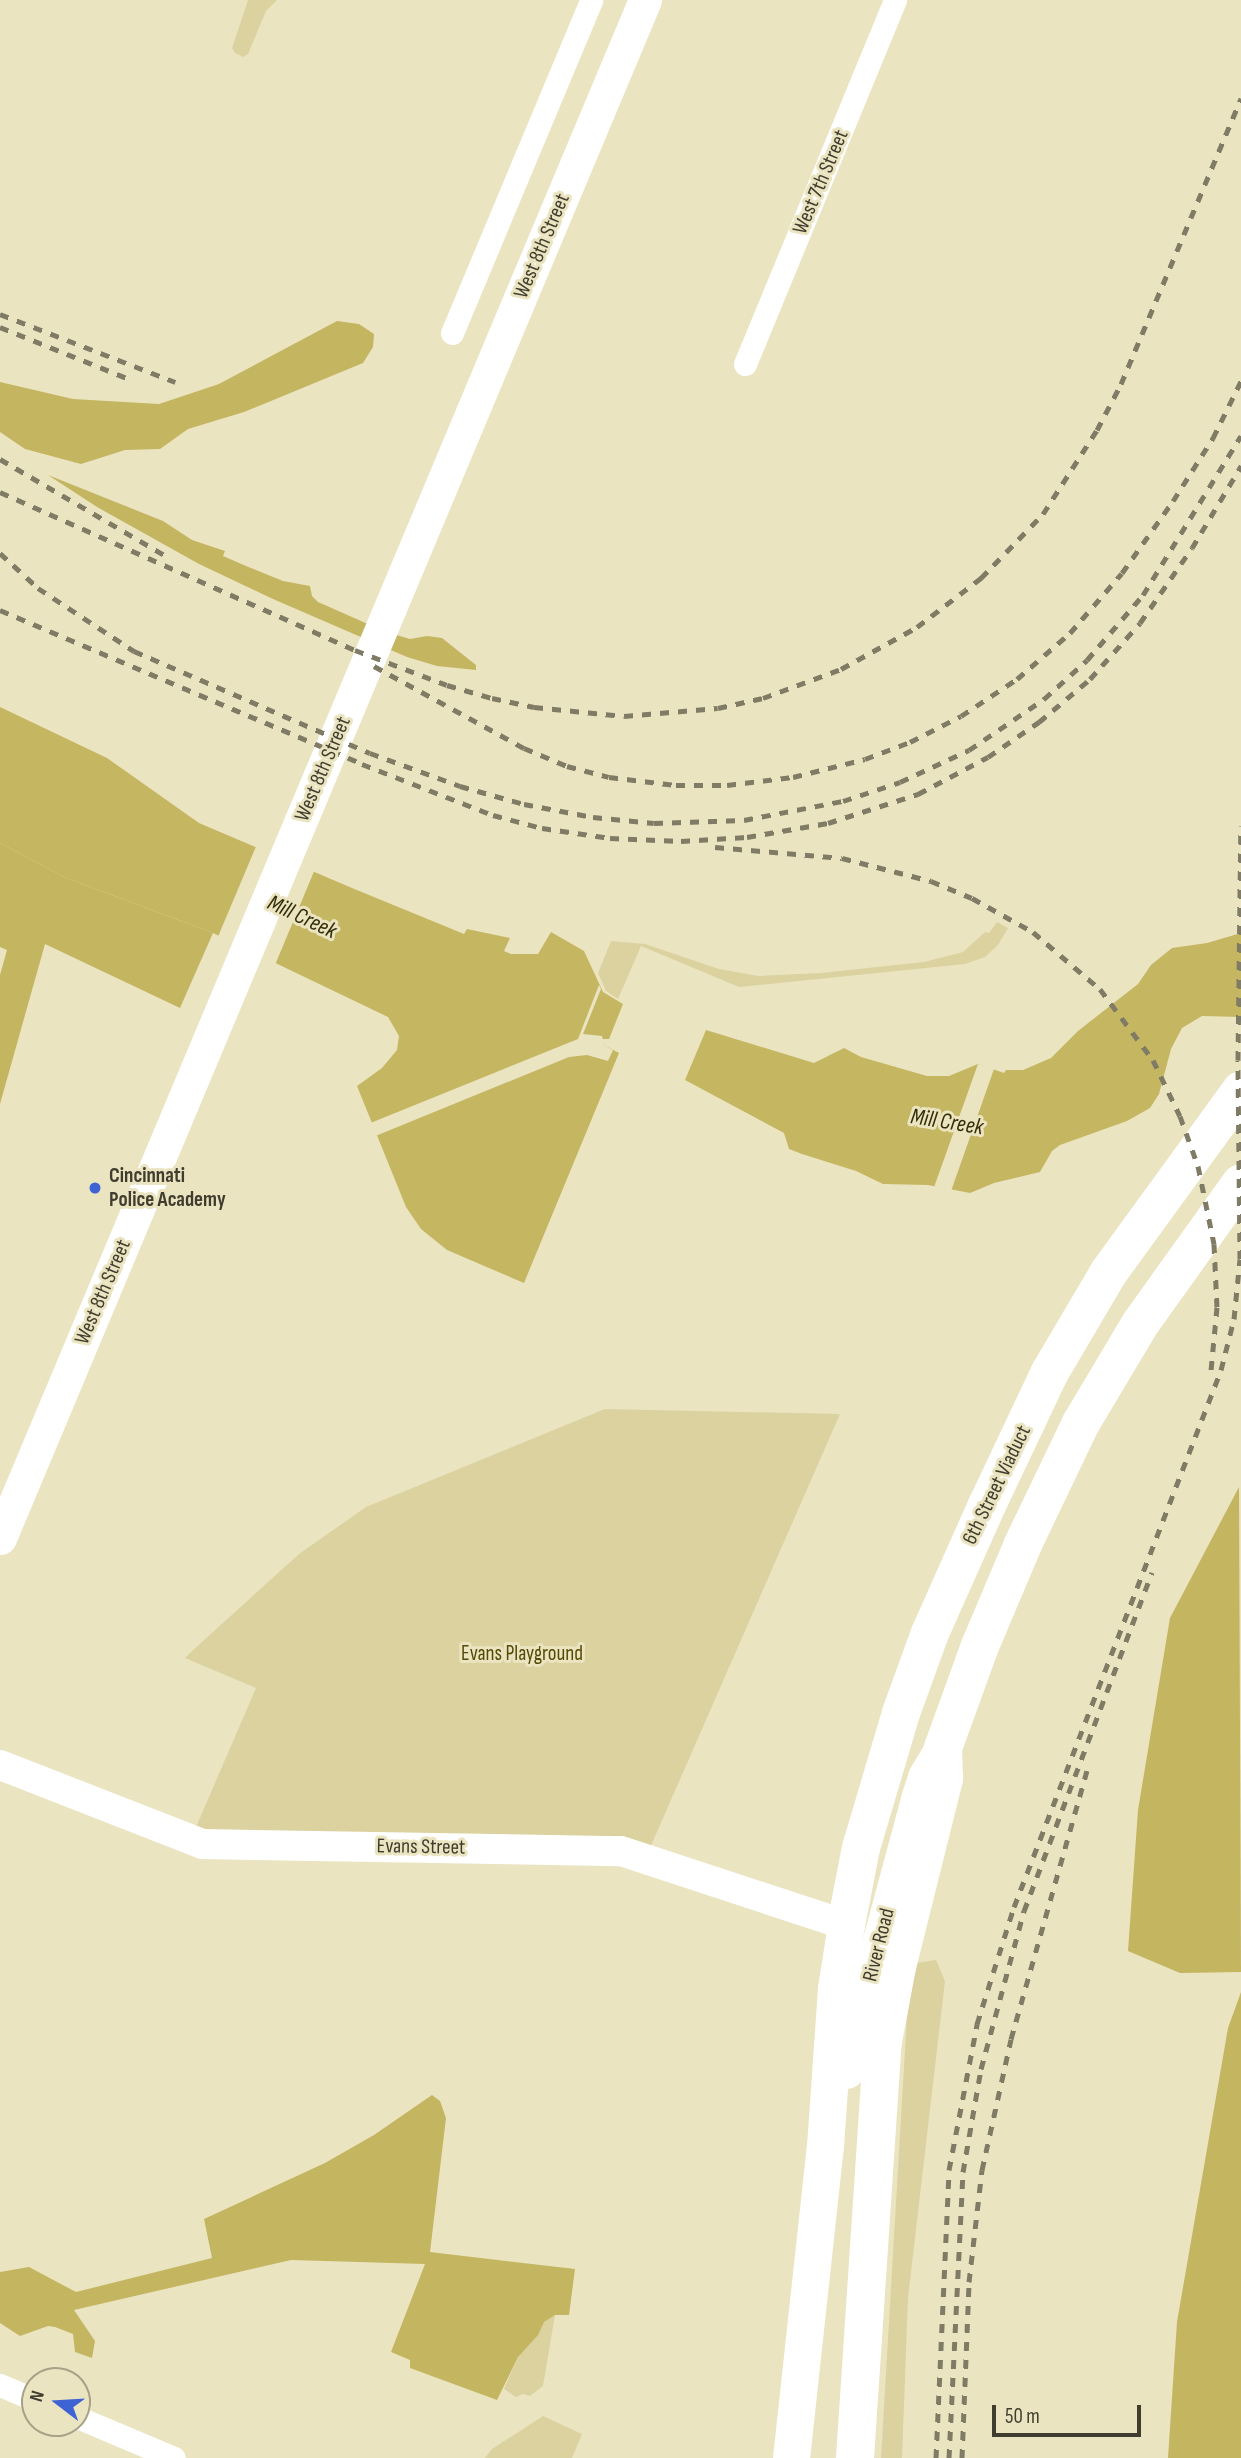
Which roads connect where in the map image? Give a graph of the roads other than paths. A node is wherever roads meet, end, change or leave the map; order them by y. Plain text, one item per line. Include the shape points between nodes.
1 (591, 0) edge
2 (645, 0) edge
3 (895, 0) edge
4 (452, 333) dead end
5 (745, 364) dead end
6 (1241, 1090) edge
7 (1241, 1183) edge
8 (0, 1538) edge
9 (0, 1765) edge
10 (928, 1801) junction
11 (846, 1925) junction
12 (825, 2146) junction
13 (0, 2385) edge
14 (21, 2394) edge
15 (91, 2423) edge
16 (174, 2458) edge
17 (791, 2458) edge
18 (855, 2458) edge

1 - 4 street
2 - 8 main road, West 8th Street
3 - 5 street, West 7th Street
6 - 11 highway, 6th Street Viaduct via 1109,1272 1051,1372 963,1556 901,1713 861,1848
7 - 10 highway via 1140,1324 1081,1423 980,1646 943,1748 944,1777
9 - 11 street, Evans Street via 203,1844 621,1851
10 - 12 main road, River Road
10 - 18 highway via 883,2041
11 - 12 main road, River Road via 835,1988
12 - 17 main road, River Road
13 - 14 street
15 - 16 street

